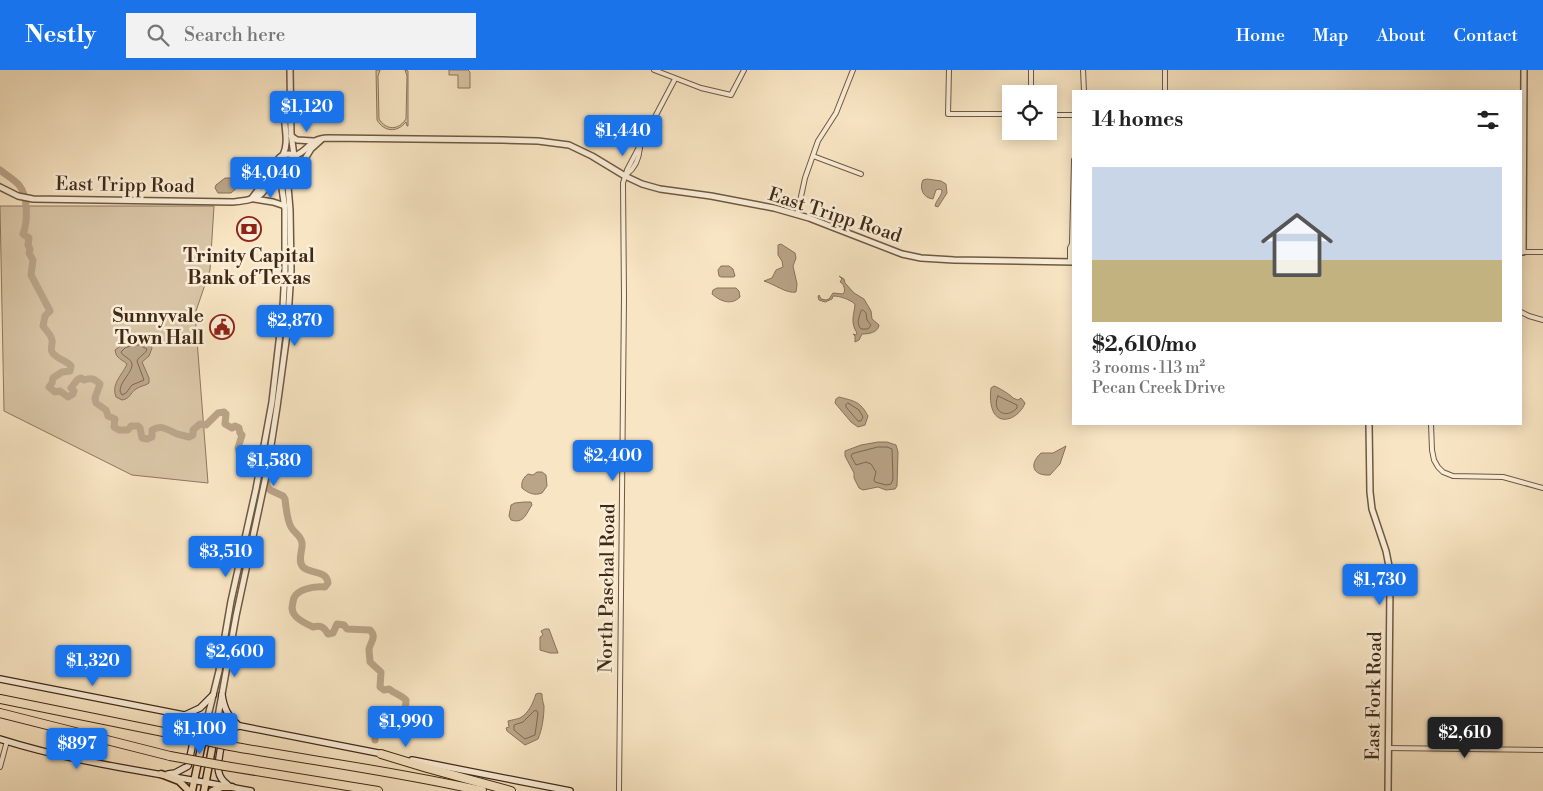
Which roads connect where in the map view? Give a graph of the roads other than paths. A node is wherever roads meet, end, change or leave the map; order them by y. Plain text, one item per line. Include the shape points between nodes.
1 (290, 70) edge
2 (654, 70) edge
3 (744, 70) edge
4 (853, 70) edge
5 (949, 70) edge
6 (1031, 70) edge
7 (1084, 70) edge
8 (1165, 70) edge
9 (1524, 70) edge
10 (675, 79) junction
11 (1031, 85) edge
12 (1084, 90) edge
13 (1165, 90) edge
14 (290, 98) junction
15 (1002, 114) edge
16 (1057, 115) edge
17 (1072, 115) edge
18 (291, 136) junction
19 (328, 138) junction
20 (314, 141) junction
21 (283, 155) junction
22 (294, 156) junction
23 (813, 156) junction
24 (276, 166) junction
25 (300, 168) junction
26 (861, 174) dead end
27 (280, 175) junction
28 (625, 176) junction
29 (294, 177) junction
30 (0, 187) edge
31 (251, 198) junction
32 (285, 206) junction
33 (797, 215) junction
34 (1072, 244) edge
35 (288, 245) junction
36 (1522, 252) edge
37 (1543, 252) edge
38 (1072, 262) edge
39 (1522, 312) edge
40 (1543, 320) edge
41 (1369, 425) edge
42 (1431, 425) edge
43 (267, 450) junction
44 (1543, 488) edge
45 (238, 568) junction
46 (246, 570) junction
47 (0, 679) edge
48 (213, 695) junction
49 (222, 695) junction
50 (0, 699) edge
51 (0, 713) edge
52 (182, 715) junction
53 (208, 720) junction
54 (217, 722) junction
55 (238, 726) junction
56 (2, 740) edge
57 (1388, 748) junction
58 (1543, 750) edge
59 (381, 754) junction
60 (0, 767) edge
61 (161, 774) junction
62 (194, 780) junction
63 (205, 782) junction
64 (232, 787) junction
65 (190, 791) edge
66 (204, 791) edge
67 (212, 791) edge
68 (251, 791) edge
69 (378, 791) edge
70 (482, 791) edge
71 (511, 791) edge
72 (570, 791) edge
73 (619, 791) edge
74 (1388, 791) edge

1 - 14 street
2 - 10 street
3 - 10 street via 731,95
4 - 23 street via 836,113
5 - 15 street via 948,114
6 - 11 street
7 - 12 street
8 - 13 street
9 - 36 street
10 - 28 street via 640,148 640,156
14 - 18 street
14 - 21 street via 285,108
16 - 17 street
18 - 20 street
18 - 22 street
19 - 20 street, East Tripp Road
19 - 25 street via 311,148
19 - 28 street, East Tripp Road via 558,143 586,153
20 - 22 street, East Tripp Road
21 - 22 street
21 - 24 street
22 - 25 street
23 - 26 street
23 - 33 street
24 - 27 street
24 - 31 street
25 - 29 street
27 - 29 street
27 - 31 street, East Tripp Road via 273,178 264,192
27 - 32 street
28 - 33 street, East Tripp Road via 660,189 711,196
28 - 73 street, North Paschal Road
29 - 35 street via 288,186
30 - 31 street, East Tripp Road via 30,198 225,202
31 - 32 street
32 - 35 street
33 - 38 street, East Tripp Road via 915,258
34 - 38 street
35 - 43 street via 287,334
36 - 37 street
39 - 40 street
41 - 57 street, East Fork Road via 1372,509 1389,566
42 - 44 street via 1434,460 1443,472 1453,476 1503,477
43 - 45 street via 262,458
43 - 46 street via 266,471
45 - 46 street
45 - 48 street
46 - 49 street
47 - 52 main road
48 - 52 main road via 200,708
48 - 53 street
49 - 54 street
49 - 55 main road via 225,711
50 - 70 highway, bridge via 188,738 430,779
51 - 69 highway, bridge via 170,756
52 - 53 main road
52 - 61 main road via 194,726 195,733 188,766 175,773
53 - 54 main road
53 - 62 main road
54 - 55 main road
54 - 63 main road
55 - 59 main road
55 - 64 main road via 222,738 218,766 218,774
56 - 60 street
56 - 61 main road via 76,759
57 - 58 street
57 - 74 street, East Fork Road
59 - 71 highway
59 - 72 main road
61 - 62 main road
61 - 65 main road via 179,780
62 - 63 main road
62 - 65 main road
63 - 64 main road
63 - 66 main road
64 - 67 main road
64 - 68 main road

